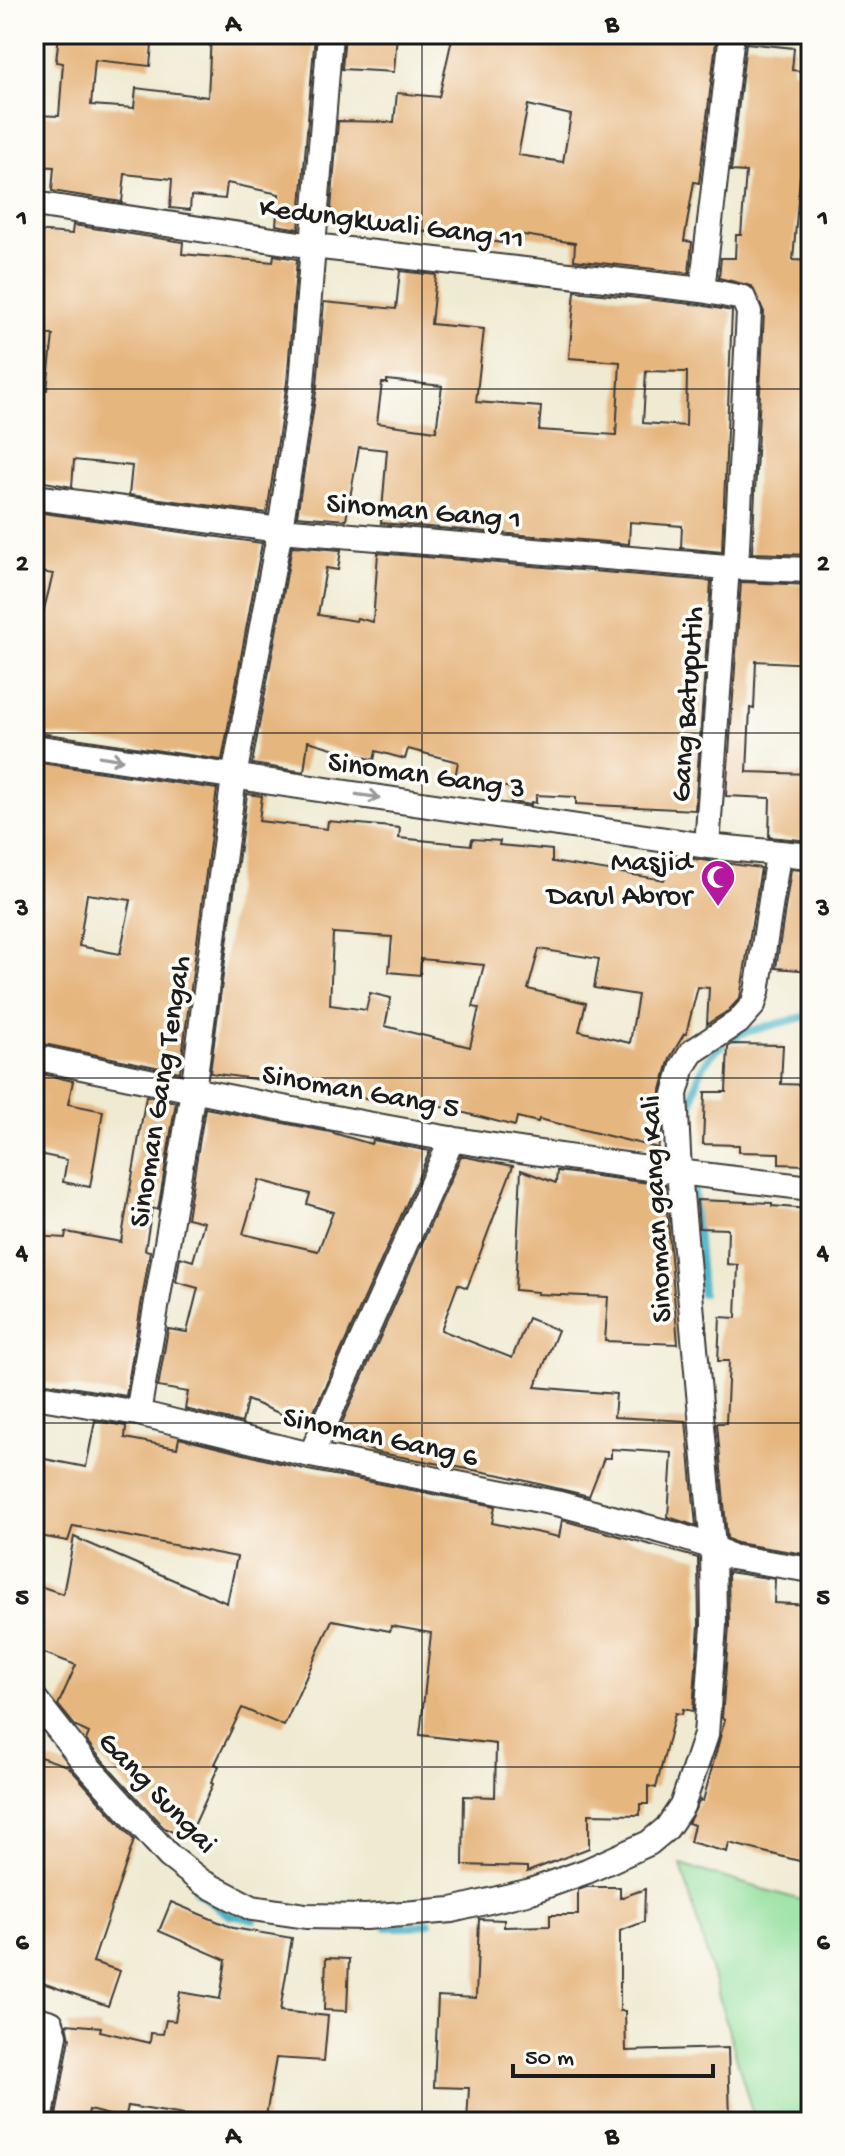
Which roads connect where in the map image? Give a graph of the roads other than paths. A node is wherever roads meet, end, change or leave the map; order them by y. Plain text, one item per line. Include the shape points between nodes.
1 (330, 34) edge
2 (732, 34) edge
3 (34, 204) edge
4 (313, 246) junction
5 (702, 290) junction
6 (743, 298) joint
7 (34, 497) edge
8 (280, 530) junction
9 (731, 567) junction
10 (811, 570) edge
11 (34, 747) edge
12 (234, 777) junction
13 (707, 846) junction
14 (778, 855) junction
15 (811, 856) edge
16 (34, 1057) edge
17 (193, 1091) junction
18 (452, 1139) junction
19 (679, 1172) junction
20 (811, 1188) edge
21 (34, 1396) edge
22 (138, 1413) junction
23 (311, 1455) junction
24 (722, 1552) junction
25 (811, 1570) edge
26 (34, 1698) edge
27 (667, 1828) joint
28 (34, 2018) edge
29 (40, 2122) edge

1 - 4 street, Sinoman Gang Tengah
2 - 5 street
3 - 4 street, Kedungkwali Gang 11
4 - 5 street, Kedungkwali Gang 11
4 - 8 street, Sinoman Gang Tengah via 302,384
5 - 6 street, Kedungkwali Gang 11
6 - 9 street, Gang Batuputih via 749,312
7 - 8 street, Sinoman Gang 1
8 - 9 street, Sinoman Gang 1
8 - 12 street, Sinoman Gang Tengah
9 - 10 street, Sinoman Gang 1
9 - 13 street, Gang Batuputih
11 -> 12 street, Sinoman Gang 3
12 -> 13 street, Sinoman Gang 3
12 - 17 street, Sinoman Gang Tengah
13 - 14 street, Sinoman Gang 3
14 - 15 street, Sinoman Gang 3
14 - 19 street, Sinoman gang Kali via 753,1005 738,1022 692,1052 677,1081
16 - 17 street, Sinoman Gang 5
17 - 18 street, Sinoman Gang 5
17 - 22 street, Sinoman Gang Tengah
18 - 19 street, Sinoman Gang 5
18 - 23 street
19 - 20 street, Sinoman Gang 5
19 - 24 street, Sinoman gang Kali
21 - 22 street, Sinoman Gang 6
22 - 23 street, Sinoman Gang 6
23 - 24 street, Sinoman Gang 6 via 560,1504
24 - 25 street, Sinoman Gang 6
24 - 27 street, Sinoman gang Kali via 706,1735 682,1806
26 - 27 street, Gang Sungai via 169,1856 202,1882 252,1908 366,1917 452,1910 587,1871 649,1843
28 - 29 street via 51,2023 55,2035

